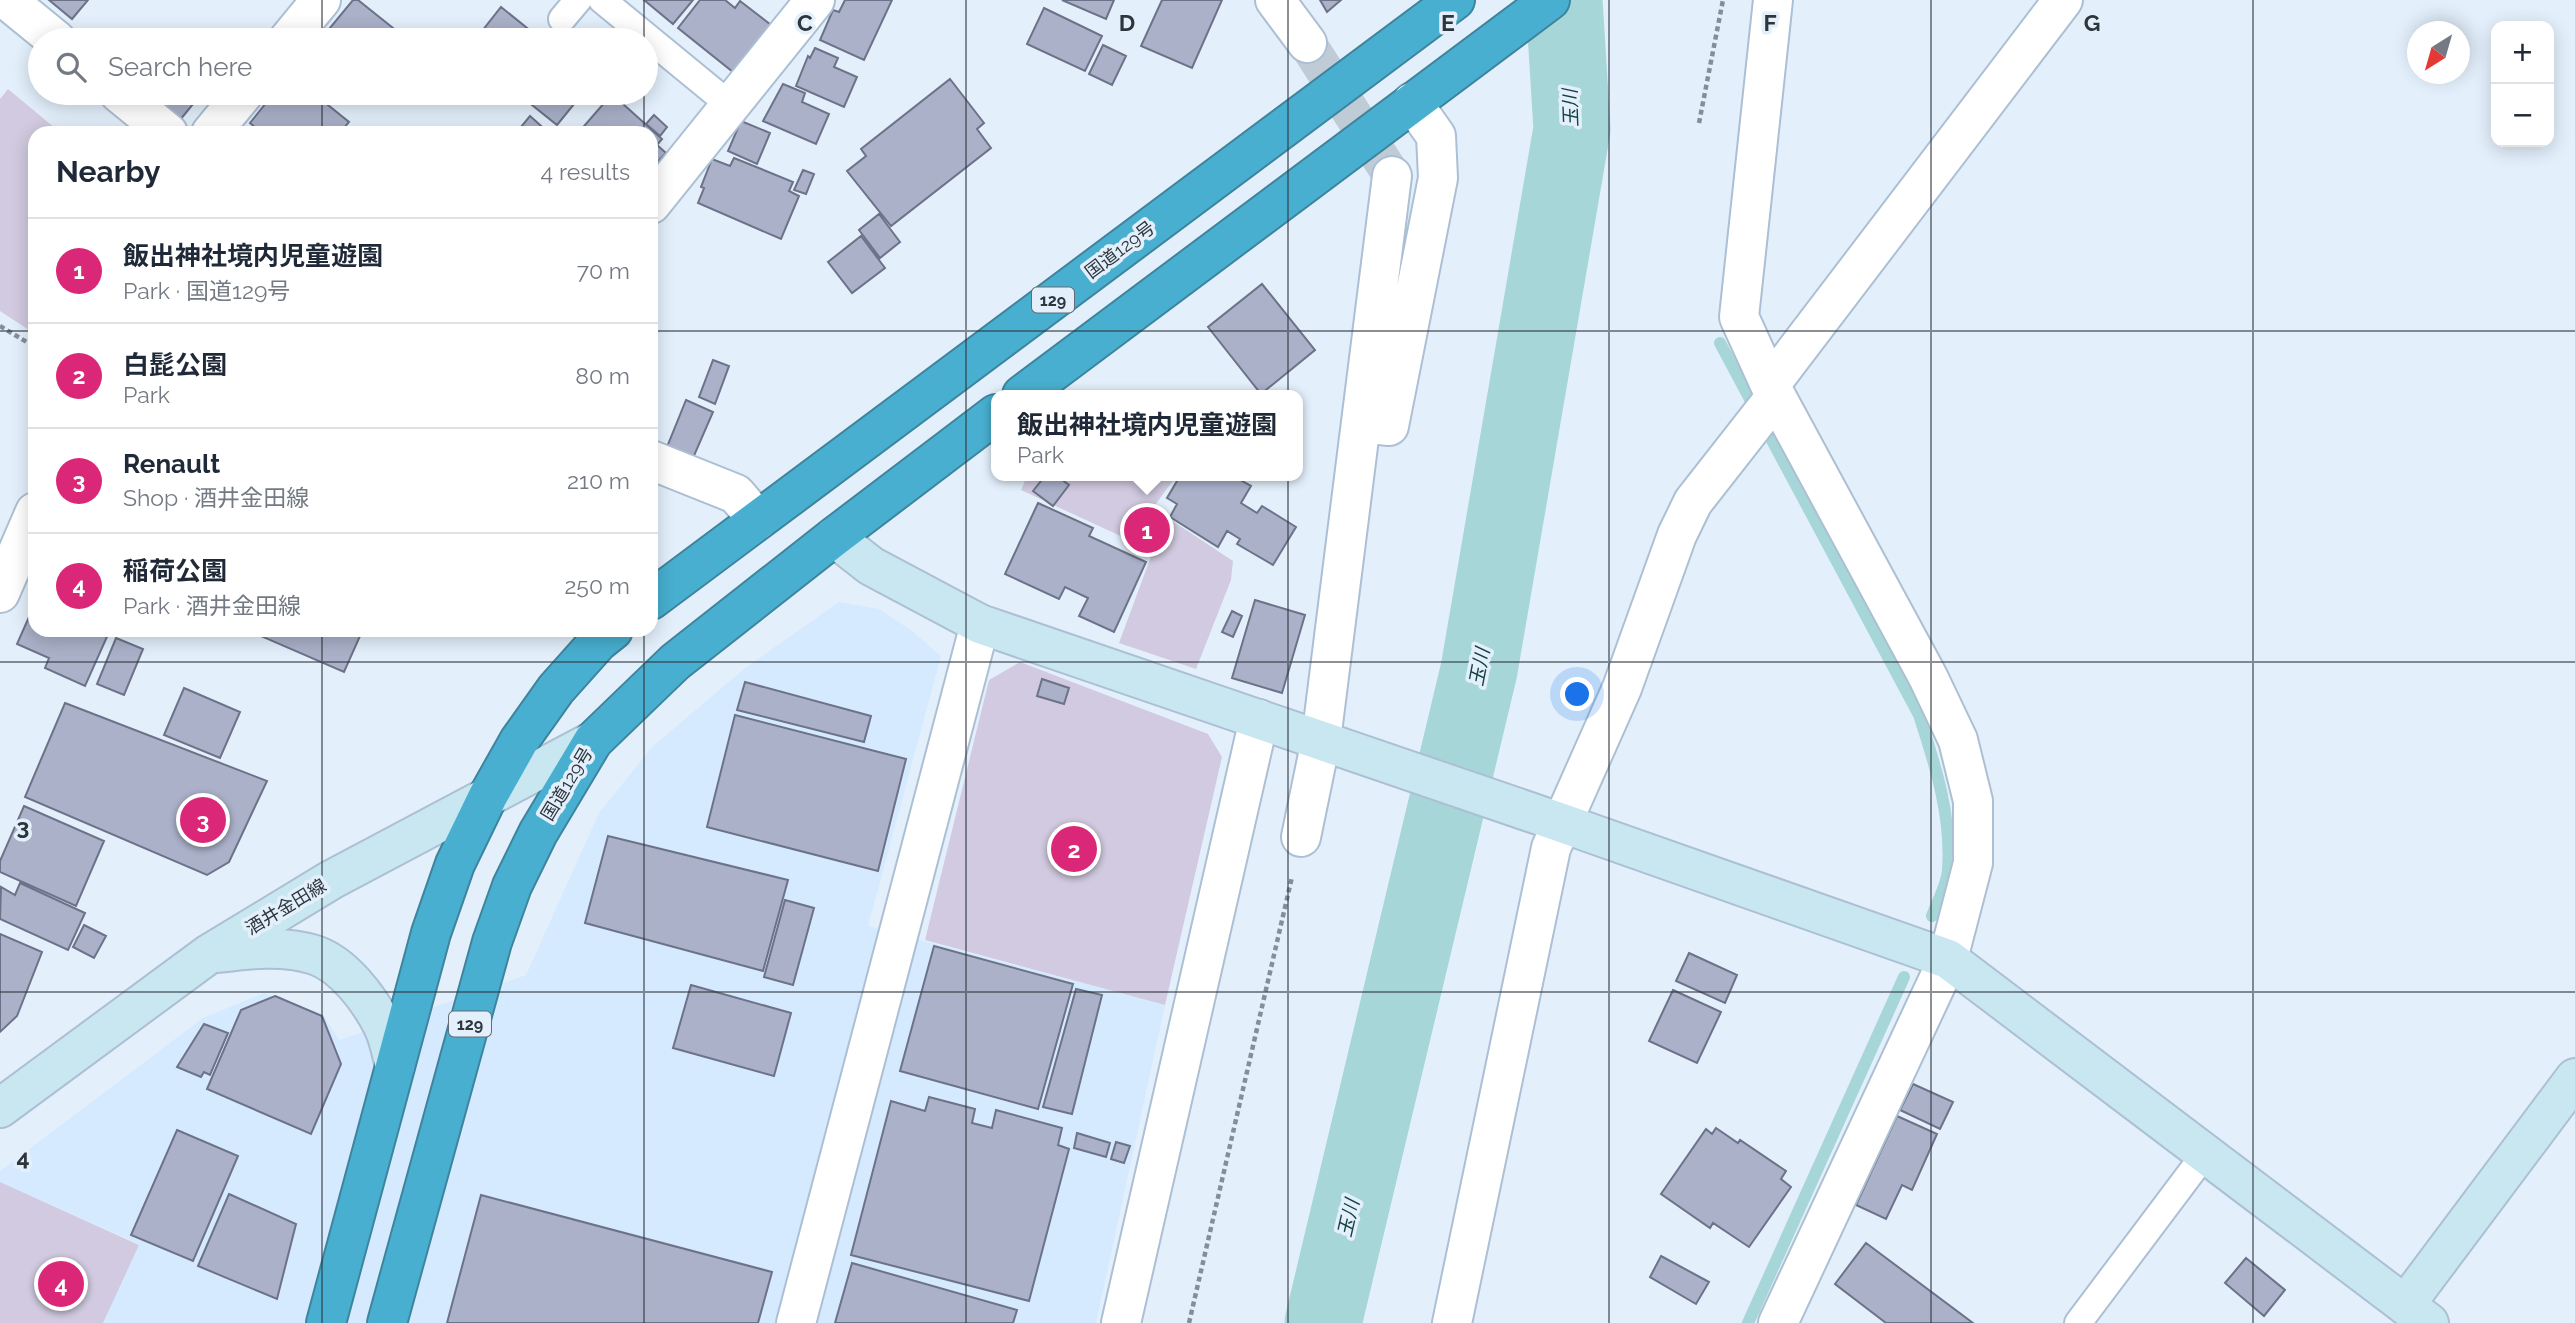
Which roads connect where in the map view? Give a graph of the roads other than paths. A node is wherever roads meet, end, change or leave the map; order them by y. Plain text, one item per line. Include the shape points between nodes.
1 (7, 0) edge
2 (321, 0) edge
3 (602, 0) edge
4 (814, 0) edge
5 (1275, 0) edge
6 (1455, 0) edge
7 (1550, 0) edge
8 (1773, 0) edge
9 (2063, 0) edge
10 (41, 28) edge
11 (298, 28) edge
12 (636, 28) edge
13 (1307, 43) tunnel mouth
14 (658, 46) edge
15 (1412, 102) junction
16 (134, 105) edge
17 (234, 105) edge
18 (730, 105) junction
19 (159, 126) edge
20 (217, 126) edge
21 (1392, 176) tunnel mouth
22 (658, 195) edge
23 (1029, 390) edge
24 (1766, 404) junction
25 (991, 418) edge
26 (1361, 423) junction
27 (658, 463) edge
28 (758, 520) junction
29 (28, 528) edge
30 (834, 537) junction
31 (0, 593) edge
32 (658, 595) edge
33 (980, 624) junction
34 (604, 637) edge
35 (1259, 719) junction
36 (593, 741) junction
37 (1332, 744) junction
38 (488, 796) junction
39 (1550, 819) junction
40 (1301, 837) road end
41 (209, 954) junction
42 (1948, 959) junction
43 (395, 1066) junction
44 (2575, 1078) edge
45 (0, 1108) edge
46 (2205, 1154) junction
47 (2408, 1317) edge
48 (326, 1323) edge
49 (387, 1323) edge
50 (796, 1323) edge
51 (1121, 1323) edge
52 (1452, 1323) edge
53 (1778, 1323) edge
54 (2078, 1323) edge

1 - 10 street
2 - 11 street
3 - 12 lane
4 - 18 street
5 - 13 street
6 - 28 highway, 国道129号 / 129
7 - 15 highway
8 - 24 street via 1739,317
9 - 24 street
14 - 18 lane
15 - 23 highway
15 - 26 street via 1436,136 1438,178 1389,426
16 - 19 street
17 - 20 street
18 - 22 street
21 - 26 street
24 - 39 street via 1687,513 1622,688
24 - 42 street via 1928,677 1958,740 1973,801 1973,863
25 - 30 highway, 国道129号 / 129
26 - 37 street
27 - 28 street via 736,494
28 - 32 highway, 国道129号 / 129
29 - 31 street
30 - 33 street via 871,566
30 - 36 highway, 国道129号 / 129 via 675,662
33 - 35 street
33 - 50 street
34 - 38 highway via 556,689
35 - 37 street
35 - 51 street
36 - 38 street, 酒井金田線
36 - 49 highway, 国道129号 / 129 via 538,833 492,942
37 - 39 street
37 - 40 street
38 - 41 street, 酒井金田線 via 331,880
38 - 43 highway via 454,864 438,909
39 - 42 street
39 - 52 street via 1551,848
41 - 43 street via 258,948 317,956 343,973 368,1002 384,1027
41 - 45 street, 酒井金田線
42 - 46 street
42 - 53 street
43 - 48 highway
44 - 47 street
46 - 47 street
46 - 54 lane

